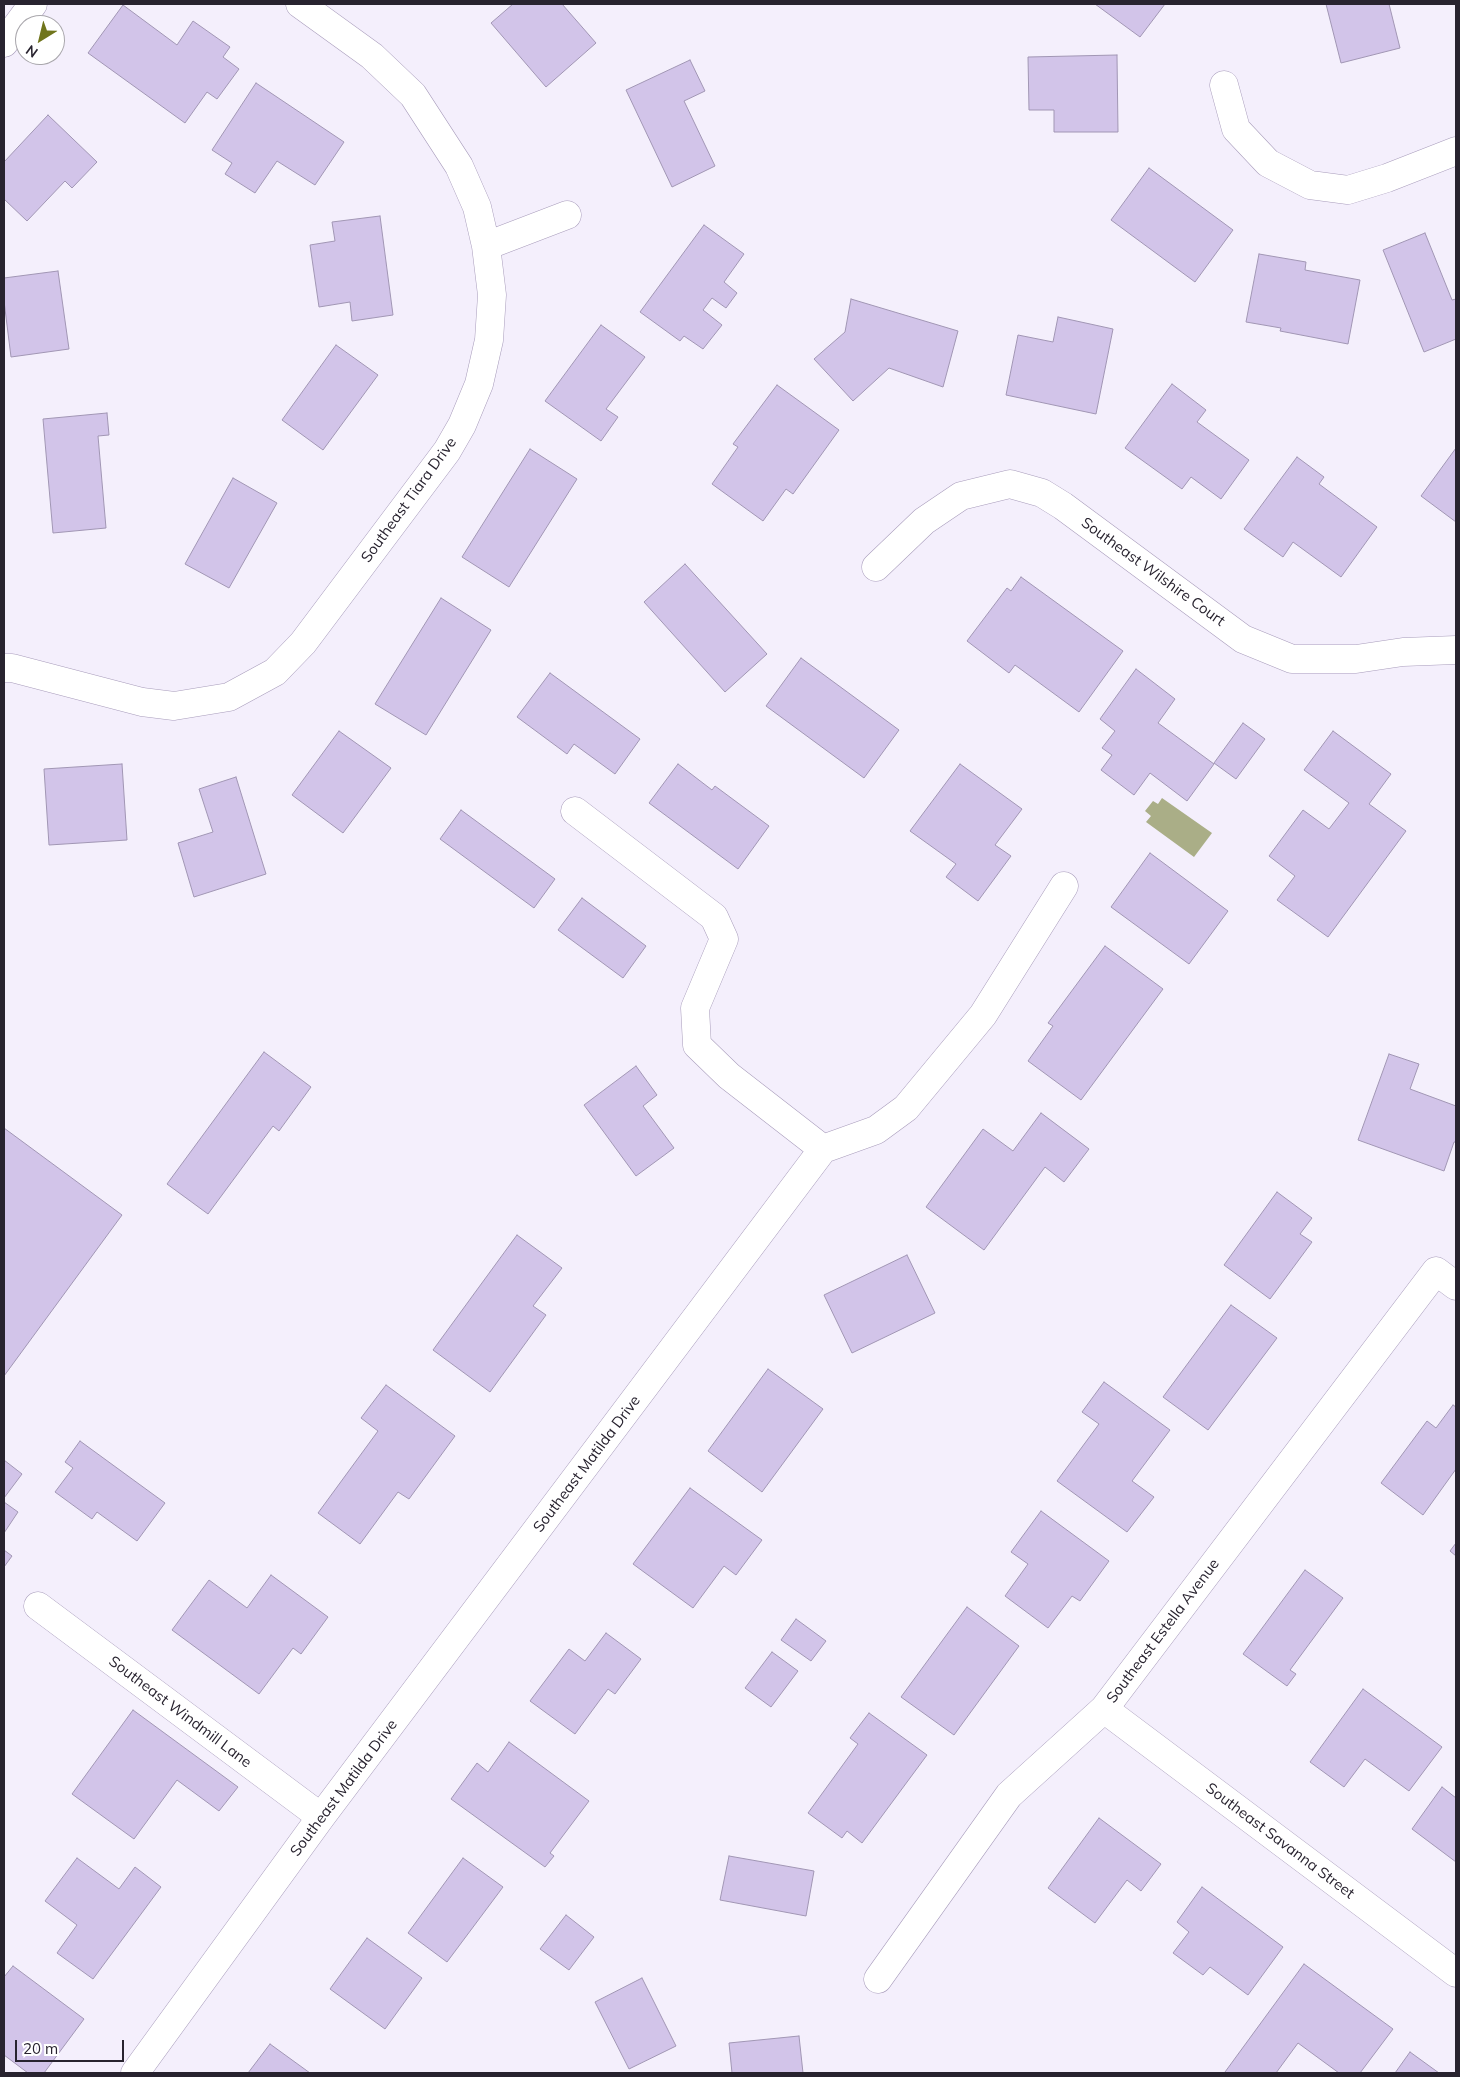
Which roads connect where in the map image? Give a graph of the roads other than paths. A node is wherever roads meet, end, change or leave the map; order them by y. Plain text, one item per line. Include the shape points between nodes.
1 (33, 4) edge
2 (300, 4) edge
3 (4, 43) edge
4 (1224, 85) dead end
5 (1456, 151) edge
6 (567, 215) dead end
7 (486, 246) junction
8 (876, 567) dead end
9 (1456, 650) edge
10 (4, 668) edge
11 (575, 811) dead end
12 (1064, 886) dead end
13 (823, 1149) junction
14 (1446, 1279) edge
15 (38, 1606) dead end
16 (1104, 1709) junction
17 (321, 1817) junction
18 (1456, 1974) edge
19 (878, 1979) dead end
20 (134, 2073) edge

1 - 3 street
2 - 7 street, Southeast Tiara Drive via 372,56 413,95 459,166 476,207
4 - 5 street via 1236,129 1268,163 1310,185 1348,190
6 - 7 street
7 - 10 street, Southeast Tiara Drive via 492,295 488,340 479,384 462,425 447,451 303,644 275,672 229,697 174,706 142,702
8 - 9 street, Southeast Wilshire Court via 924,521 961,496 1010,484 1042,493 1063,506 1244,639 1292,659 1356,659 1403,652
11 - 13 street via 714,916 724,939 695,1008 697,1045 729,1076
12 - 13 street via 983,1014 906,1108 876,1130
13 - 17 street, Southeast Matilda Drive
14 - 16 street, Southeast Estella Avenue
15 - 17 street, Southeast Windmill Lane
16 - 18 street, Southeast Savanna Street
16 - 19 street, Southeast Estella Avenue via 1009,1795
17 - 20 street, Southeast Matilda Drive

